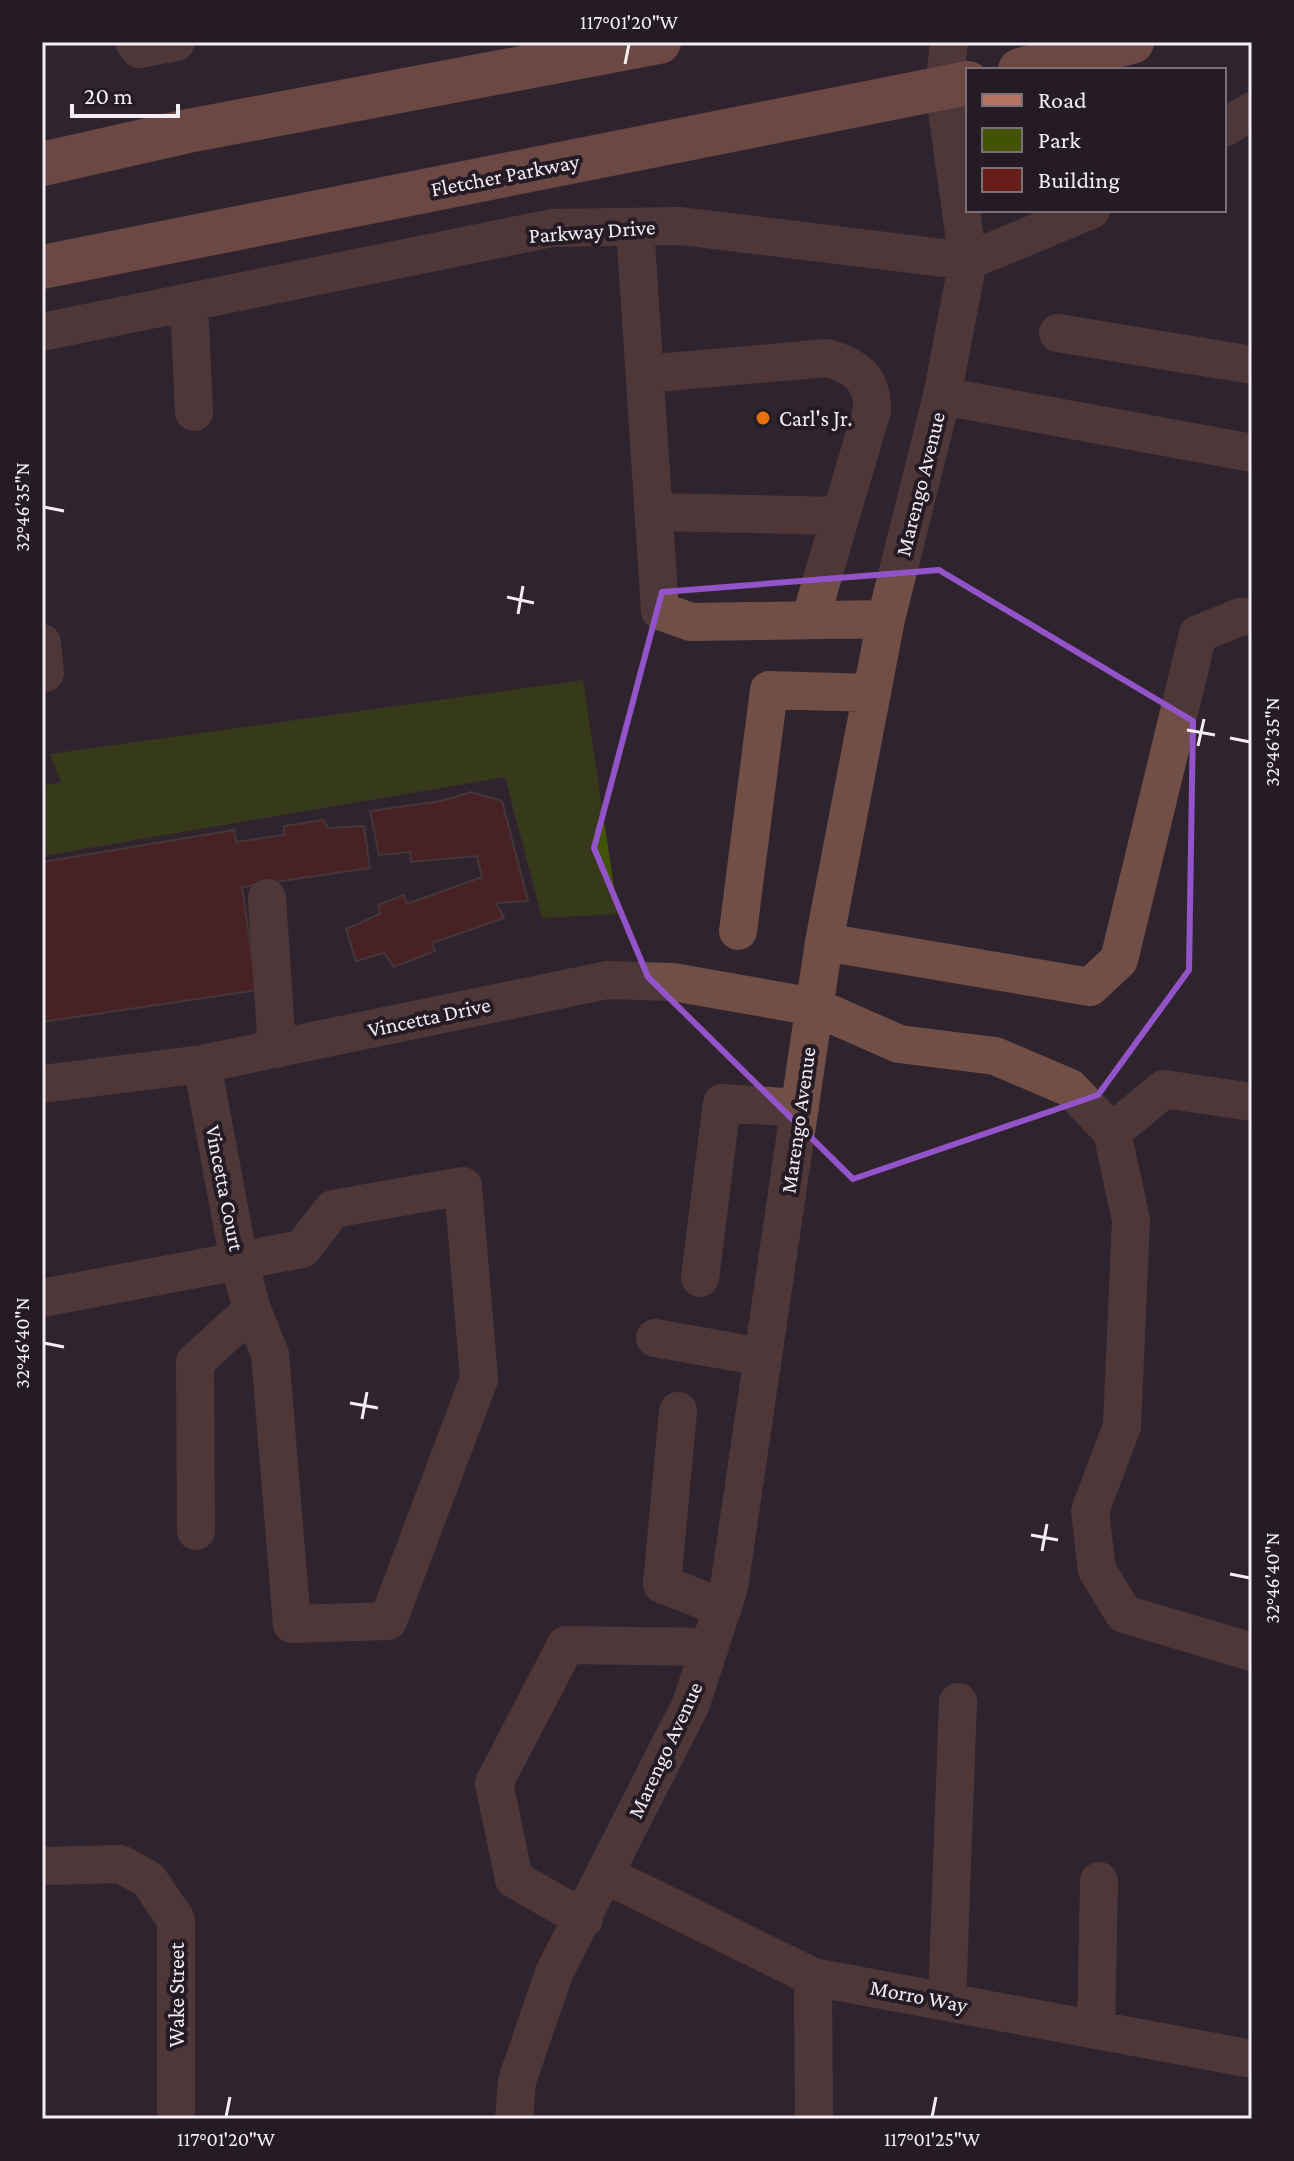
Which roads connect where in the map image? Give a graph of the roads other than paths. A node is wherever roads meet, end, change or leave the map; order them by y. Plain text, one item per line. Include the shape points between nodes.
1 (134, 42) edge
2 (176, 42) edge
3 (659, 42) edge
4 (922, 42) edge
5 (949, 42) edge
6 (1132, 42) edge
7 (1028, 68) edge
8 (956, 86) edge
9 (1252, 111) edge
10 (1226, 127) edge
11 (43, 158) edge
12 (1086, 212) edge
13 (635, 227) junction
14 (968, 261) junction
15 (42, 267) edge
16 (189, 302) junction
17 (42, 332) edge
18 (1058, 333) dead end
19 (1252, 365) edge
20 (645, 374) junction
21 (942, 396) junction
22 (194, 412) dead end
23 (1252, 453) edge
24 (654, 512) junction
25 (840, 516) junction
26 (1252, 617) edge
27 (886, 619) junction
28 (810, 620) junction
29 (872, 693) junction
30 (267, 898) dead end
31 (738, 931) dead end
32 (824, 942) junction
33 (815, 1007) junction
34 (277, 1049) junction
35 (202, 1064) junction
36 (42, 1084) edge
37 (1252, 1102) edge
38 (800, 1108) junction
39 (1112, 1132) junction
40 (239, 1261) junction
41 (700, 1278) dead end
42 (42, 1298) edge
43 (252, 1310) junction
44 (655, 1338) dead end
45 (763, 1357) junction
46 (678, 1411) dead end
47 (196, 1531) dead end
48 (723, 1608) junction
49 (710, 1647) junction
50 (1252, 1652) edge
51 (958, 1702) dead end
52 (42, 1866) edge
53 (606, 1875) junction
54 (1099, 1881) dead end
55 (584, 1919) junction
56 (813, 1977) junction
57 (947, 2001) junction
58 (1096, 2030) junction
59 (1252, 2059) edge
60 (176, 2119) edge
61 (514, 2119) edge
62 (814, 2119) edge

1 - 2 street via 139,49
3 - 11 main road
4 - 8 street, Marengo Avenue
5 - 8 street, Marengo Avenue
6 - 7 main road
8 - 14 street, Marengo Avenue
8 - 15 main road, Fletcher Parkway
9 - 10 street
12 - 14 street, Parkway Drive
13 - 14 street, Parkway Drive via 680,226
13 - 16 street, Parkway Drive via 552,228
13 - 20 street
14 - 21 street, Marengo Avenue
16 - 17 street, Parkway Drive
16 - 22 street
18 - 19 street
20 - 24 street
20 - 25 street via 827,358 849,364 872,392 872,410
21 - 23 street
21 - 27 street, Marengo Avenue
24 - 25 street
24 - 28 street via 660,611 691,622
25 - 28 street
26 - 32 street via 1198,634 1119,960 1090,987
27 - 28 street
27 - 29 street, Marengo Avenue
29 - 31 street via 769,690
29 - 32 street, Marengo Avenue
30 - 34 street
32 - 33 street, Marengo Avenue
33 - 34 street, Vincetta Drive via 673,982 607,980
33 - 38 street, Marengo Avenue
33 - 39 street, Vincetta Drive via 899,1044 995,1056 1070,1088
34 - 35 street, Vincetta Drive
35 - 36 street, Vincetta Drive
35 - 40 street, Vincetta Court
37 - 39 street via 1164,1089
38 - 41 street via 722,1103
38 - 45 street, Marengo Avenue
39 - 50 street via 1131,1220 1122,1426 1090,1511 1097,1570 1124,1614
40 - 42 street
40 - 43 street, Vincetta Court
40 - 43 street, Vincetta Court via 302,1249 333,1209 463,1186 479,1379 388,1621 292,1624 270,1354
43 - 47 street via 195,1362
44 - 45 street
45 - 48 street, Marengo Avenue
46 - 48 street via 662,1584
48 - 49 street, Marengo Avenue
49 - 53 street, Marengo Avenue via 691,1704
49 - 55 street via 566,1645 494,1783 514,1879
51 - 57 street
52 - 60 street, Wake Street via 121,1864 149,1880 176,1920
53 - 55 street, Marengo Avenue
53 - 56 street, Morro Way
54 - 58 street
55 - 61 street, Marengo Avenue via 572,1932 554,1973 517,2081
56 - 57 street, Morro Way
56 - 62 street
57 - 58 street, Morro Way
58 - 59 street, Morro Way

